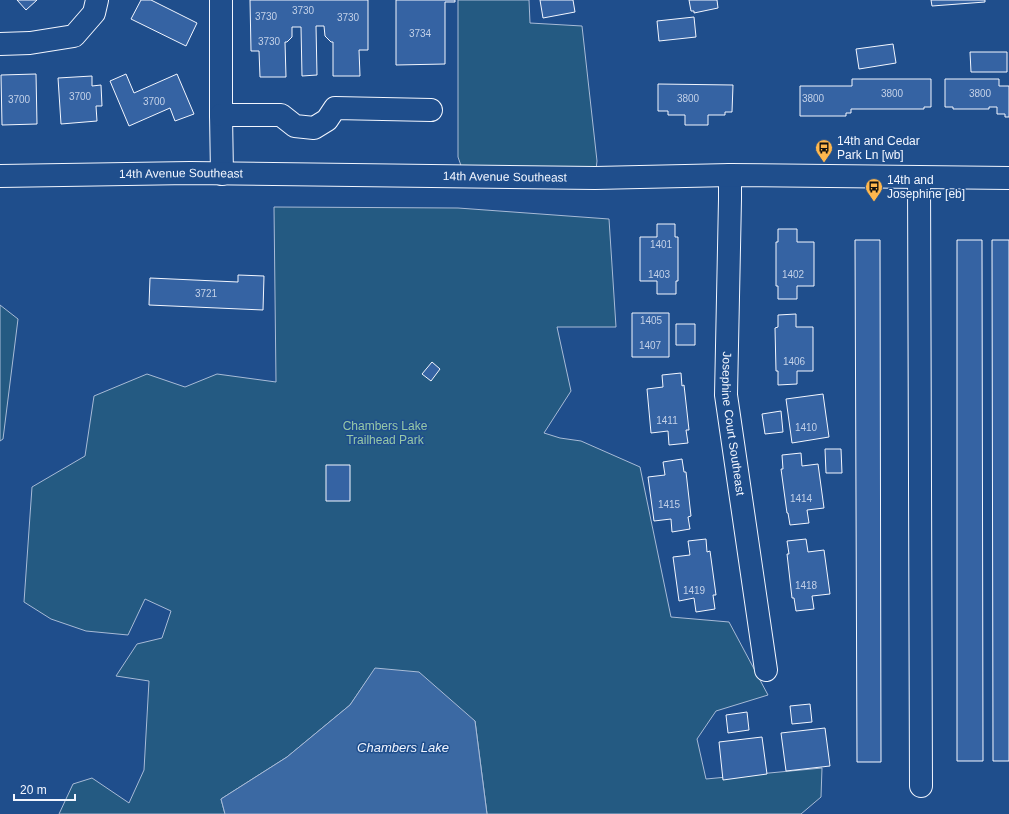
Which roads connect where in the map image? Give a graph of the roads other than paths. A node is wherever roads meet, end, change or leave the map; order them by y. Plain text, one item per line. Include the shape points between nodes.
1 (97, 0) edge
2 (221, 0) edge
3 (0, 44) edge
4 (431, 110) dead end
5 (221, 115) junction
6 (222, 174) junction
7 (730, 175) junction
8 (0, 176) edge
9 (919, 178) junction
10 (1009, 178) edge
11 (766, 670) dead end
12 (921, 786) dead end

1 - 3 street via 94,13 74,36 30,43
2 - 5 street
4 - 5 street via 335,108 327,120 314,128 295,126 281,115
5 - 6 street
6 - 7 street, 14th Avenue Southeast via 595,178
6 - 8 street, 14th Avenue Southeast
7 - 9 street, 14th Avenue Southeast
7 - 11 street, Josephine Court Southeast via 726,395
9 - 10 street, 14th Avenue Southeast
9 - 12 street

